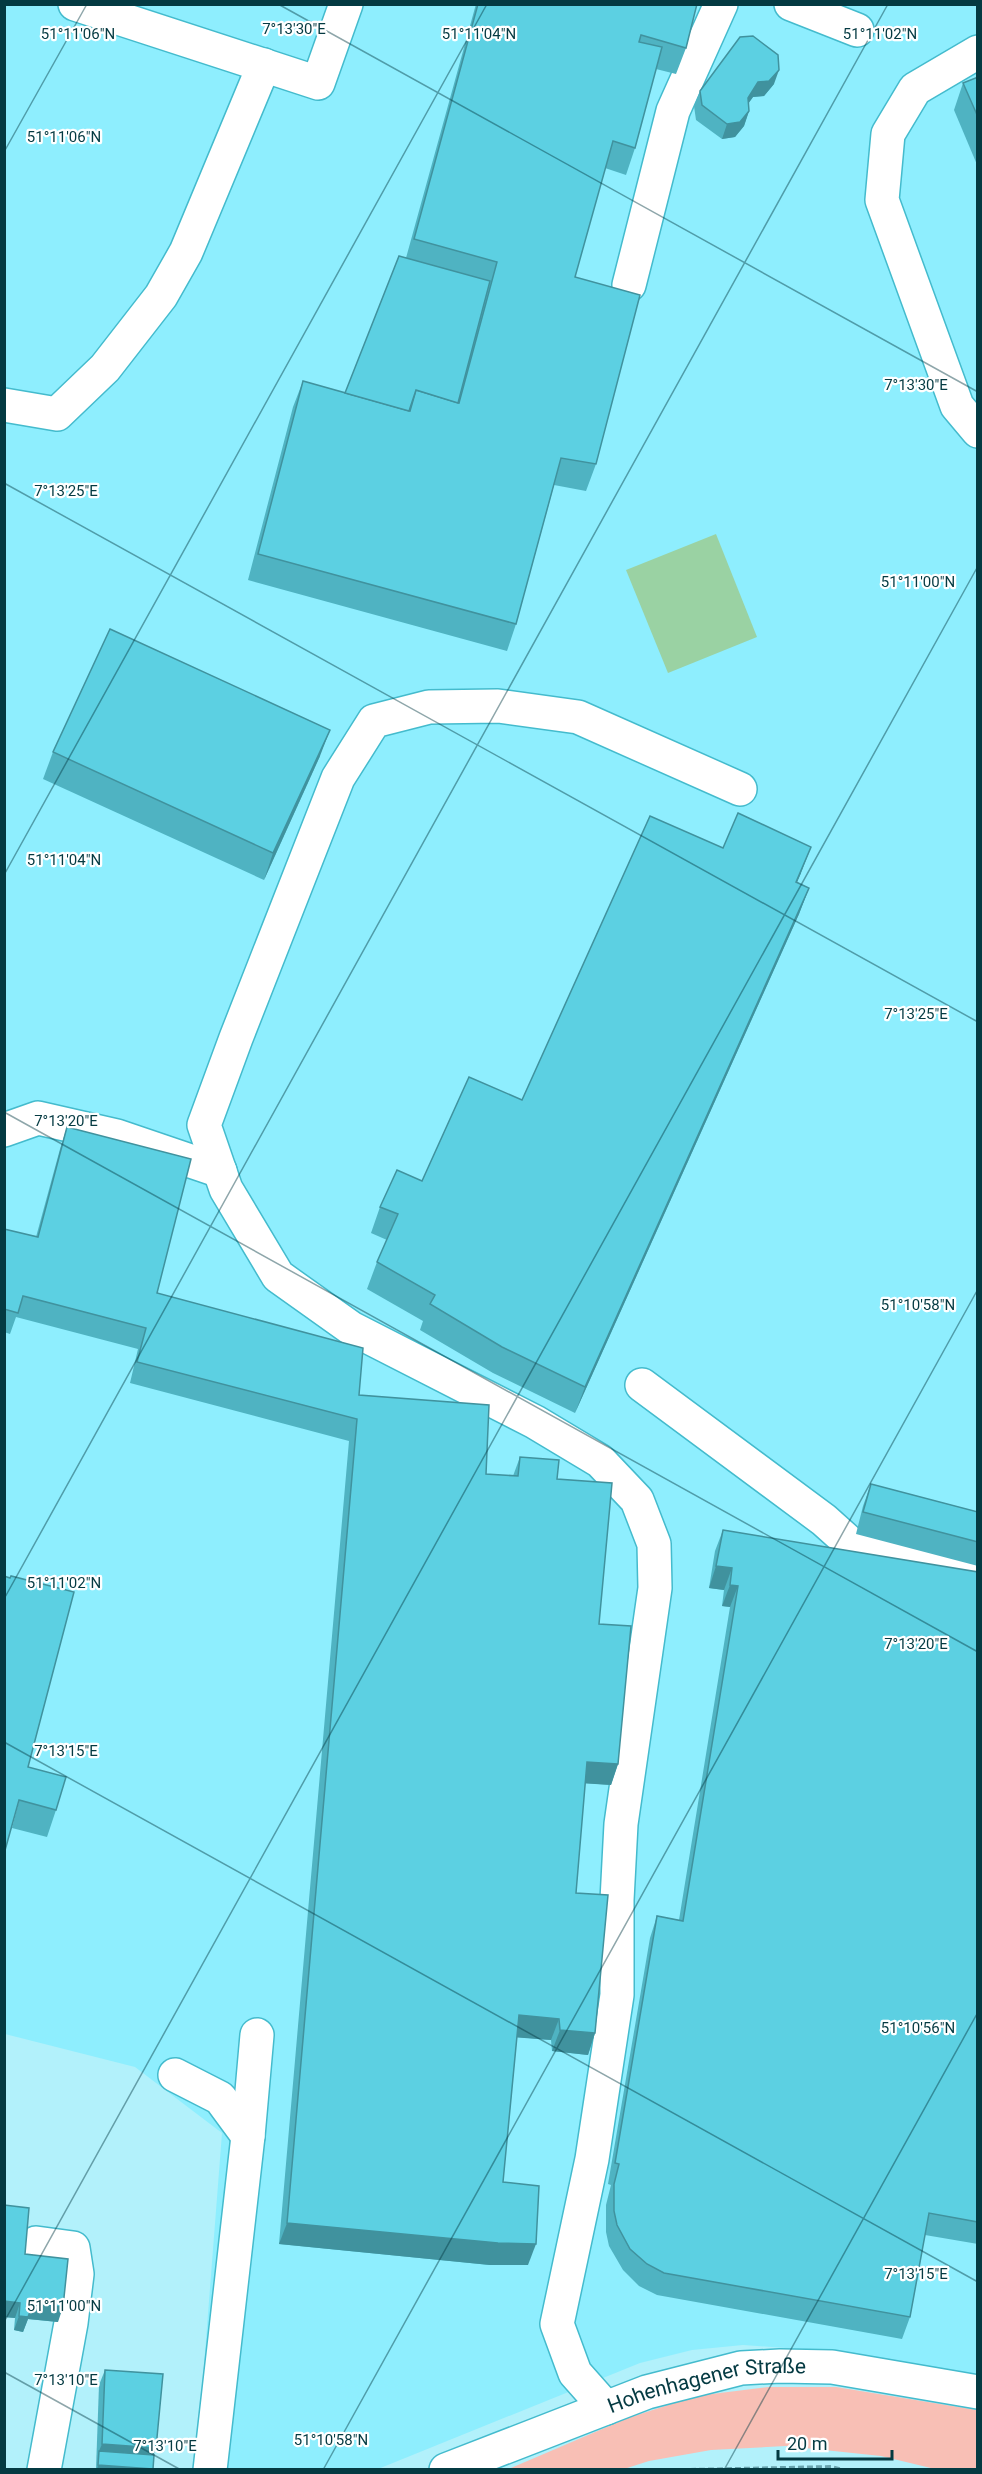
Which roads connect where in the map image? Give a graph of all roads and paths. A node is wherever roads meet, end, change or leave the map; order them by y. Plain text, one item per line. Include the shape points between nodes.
1 (75, 4) edge
2 (346, 4) edge
3 (721, 4) edge
4 (791, 4) edge
5 (857, 30) dead end
6 (978, 52) edge
7 (264, 65) junction
8 (630, 285) dead end
9 (4, 405) edge
10 (978, 431) edge
11 (740, 789) dead end
12 (4, 1130) edge
13 (220, 1171) junction
14 (642, 1385) dead end
15 (978, 1576) edge
16 (257, 2035) dead end
17 (176, 2075) dead end
18 (249, 2136) junction
19 (36, 2243) dead end
20 (978, 2392) edge
21 (606, 2408) junction
22 (44, 2469) edge
23 (210, 2469) edge
24 (446, 2469) edge
25 (690, 2469) edge
26 (843, 2469) edge

1 - 7 street
2 - 7 street via 318,83
3 - 8 street via 673,111
4 - 5 street
6 - 10 street via 915,89 888,134 882,200 957,406
7 - 9 street via 186,252 161,296 105,368 57,414
11 - 13 street via 578,717 498,706 429,707 374,722 338,778 204,1125
12 - 13 street via 38,1118 117,1136
13 - 21 street via 226,1189 278,1276 351,1328 535,1422 600,1461 637,1500 654,1544 655,1588 621,1824 616,1900 617,1995 592,2159 557,2324 574,2373
14 - 15 street via 853,1545
16 - 18 street
17 - 18 street via 220,2098
18 - 23 street
19 - 22 street via 73,2248 77,2274
20 - 21 street, Hohenhagener Straße via 832,2367 780,2366 741,2368 647,2392
21 - 24 street, Hohenhagener Straße
25 - 26 path

